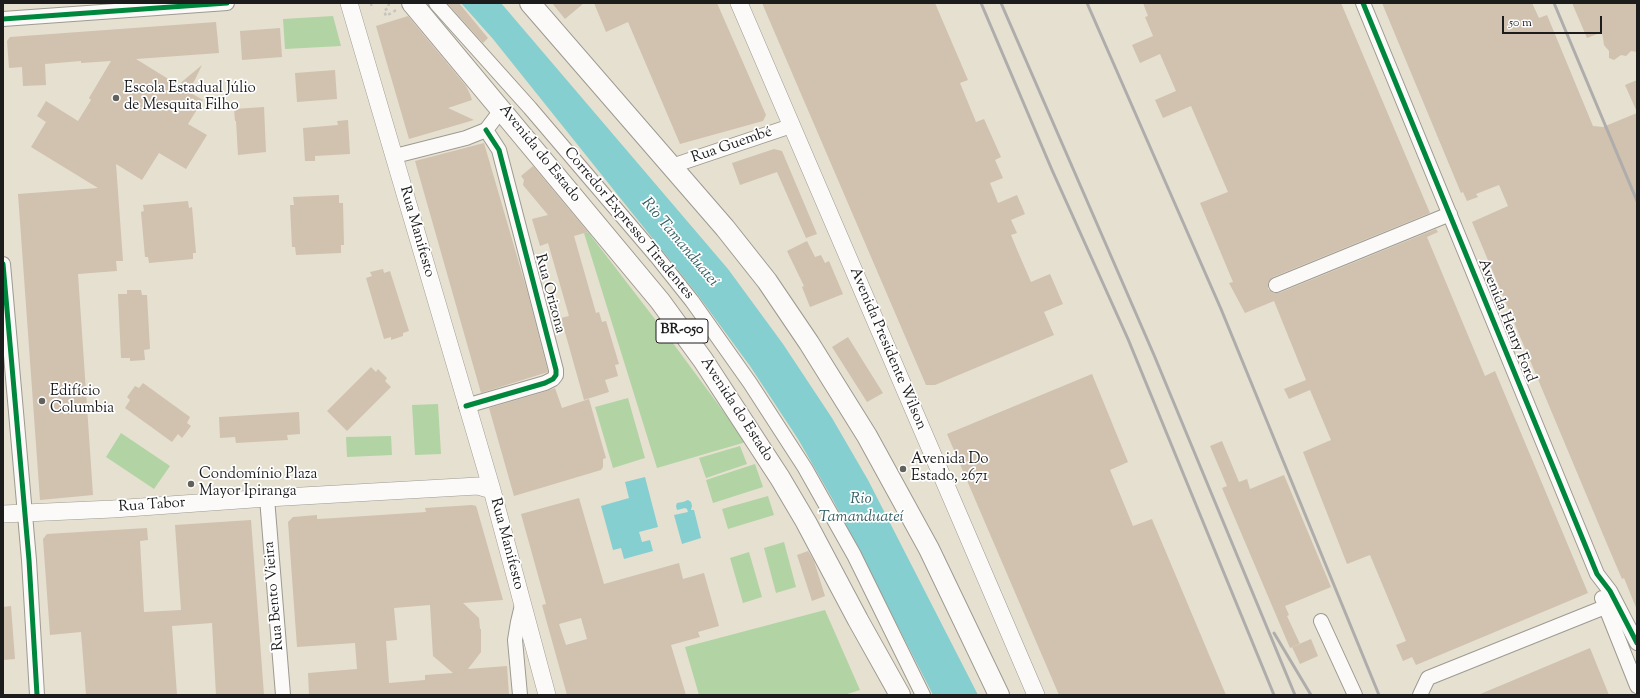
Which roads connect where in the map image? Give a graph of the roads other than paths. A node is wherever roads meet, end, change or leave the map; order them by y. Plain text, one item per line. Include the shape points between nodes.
1 (227, 3) edge
2 (349, 3) edge
3 (412, 3) edge
4 (436, 3) edge
5 (530, 3) edge
6 (739, 3) edge
7 (1363, 3) edge
8 (3, 19) edge
9 (502, 109) junction
10 (792, 126) junction
11 (486, 130) junction
12 (395, 156) junction
13 (672, 166) junction
14 (1450, 214) junction
15 (3, 264) edge
16 (3, 272) edge
17 (1276, 285) dead end
18 (466, 406) junction
19 (482, 461) junction
20 (473, 486) junction
21 (492, 490) junction
22 (267, 498) junction
23 (25, 513) junction
24 (3, 514) edge
25 (1597, 574) junction
26 (522, 605) junction
27 (1605, 607) junction
28 (1321, 621) dead end
29 (1637, 643) edge
30 (1637, 686) edge
31 (37, 695) edge
32 (283, 695) edge
33 (520, 695) edge
34 (547, 695) edge
35 (900, 695) edge
36 (923, 695) edge
37 (999, 695) edge
38 (1036, 695) edge
39 (1355, 695) edge
40 (1420, 695) edge

1 - 8 street
2 - 12 main road, Rua Manifesto
3 - 9 highway, Avenida do Estado / BR-050
4 - 36 street, Corredor Expresso Tiradentes via 647,245 692,301 750,383 805,468 854,555
5 - 13 highway
6 - 10 main road, Avenida Presidente Wilson
7 - 14 street, Avenida Henry Ford
9 - 11 street
9 - 35 highway, Avenida do Estado / BR-050 via 660,301 703,360 792,496
10 - 13 street, Rua Guembé
10 - 38 main road, Avenida Presidente Wilson
11 - 12 street via 466,138
11 - 18 street, Rua Orizona via 498,150 556,375 545,383
12 - 18 main road, Rua Manifesto
13 - 37 highway via 767,281 867,436 929,549
14 - 17 street
14 - 25 street, Avenida Henry Ford
15 - 16 street
16 - 23 street
18 - 19 main road, Rua Manifesto
19 - 20 main road, Rua Manifesto via 480,475
19 - 21 main road, Rua Manifesto
20 - 21 main road, Rua Tabor via 483,486
20 - 22 main road, Rua Tabor
21 - 26 main road, Rua Manifesto
22 - 23 main road, Rua Tabor
22 - 32 street, Rua Bento Vieira
23 - 24 main road, Rua Tabor
23 - 31 street
25 - 27 street
25 - 29 street, Avenida Henry Ford via 1610,591
26 - 33 street, Rua Manifesto via 516,640
26 - 34 main road, Rua Manifesto
27 - 30 street
27 - 40 street via 1428,678
28 - 39 street

